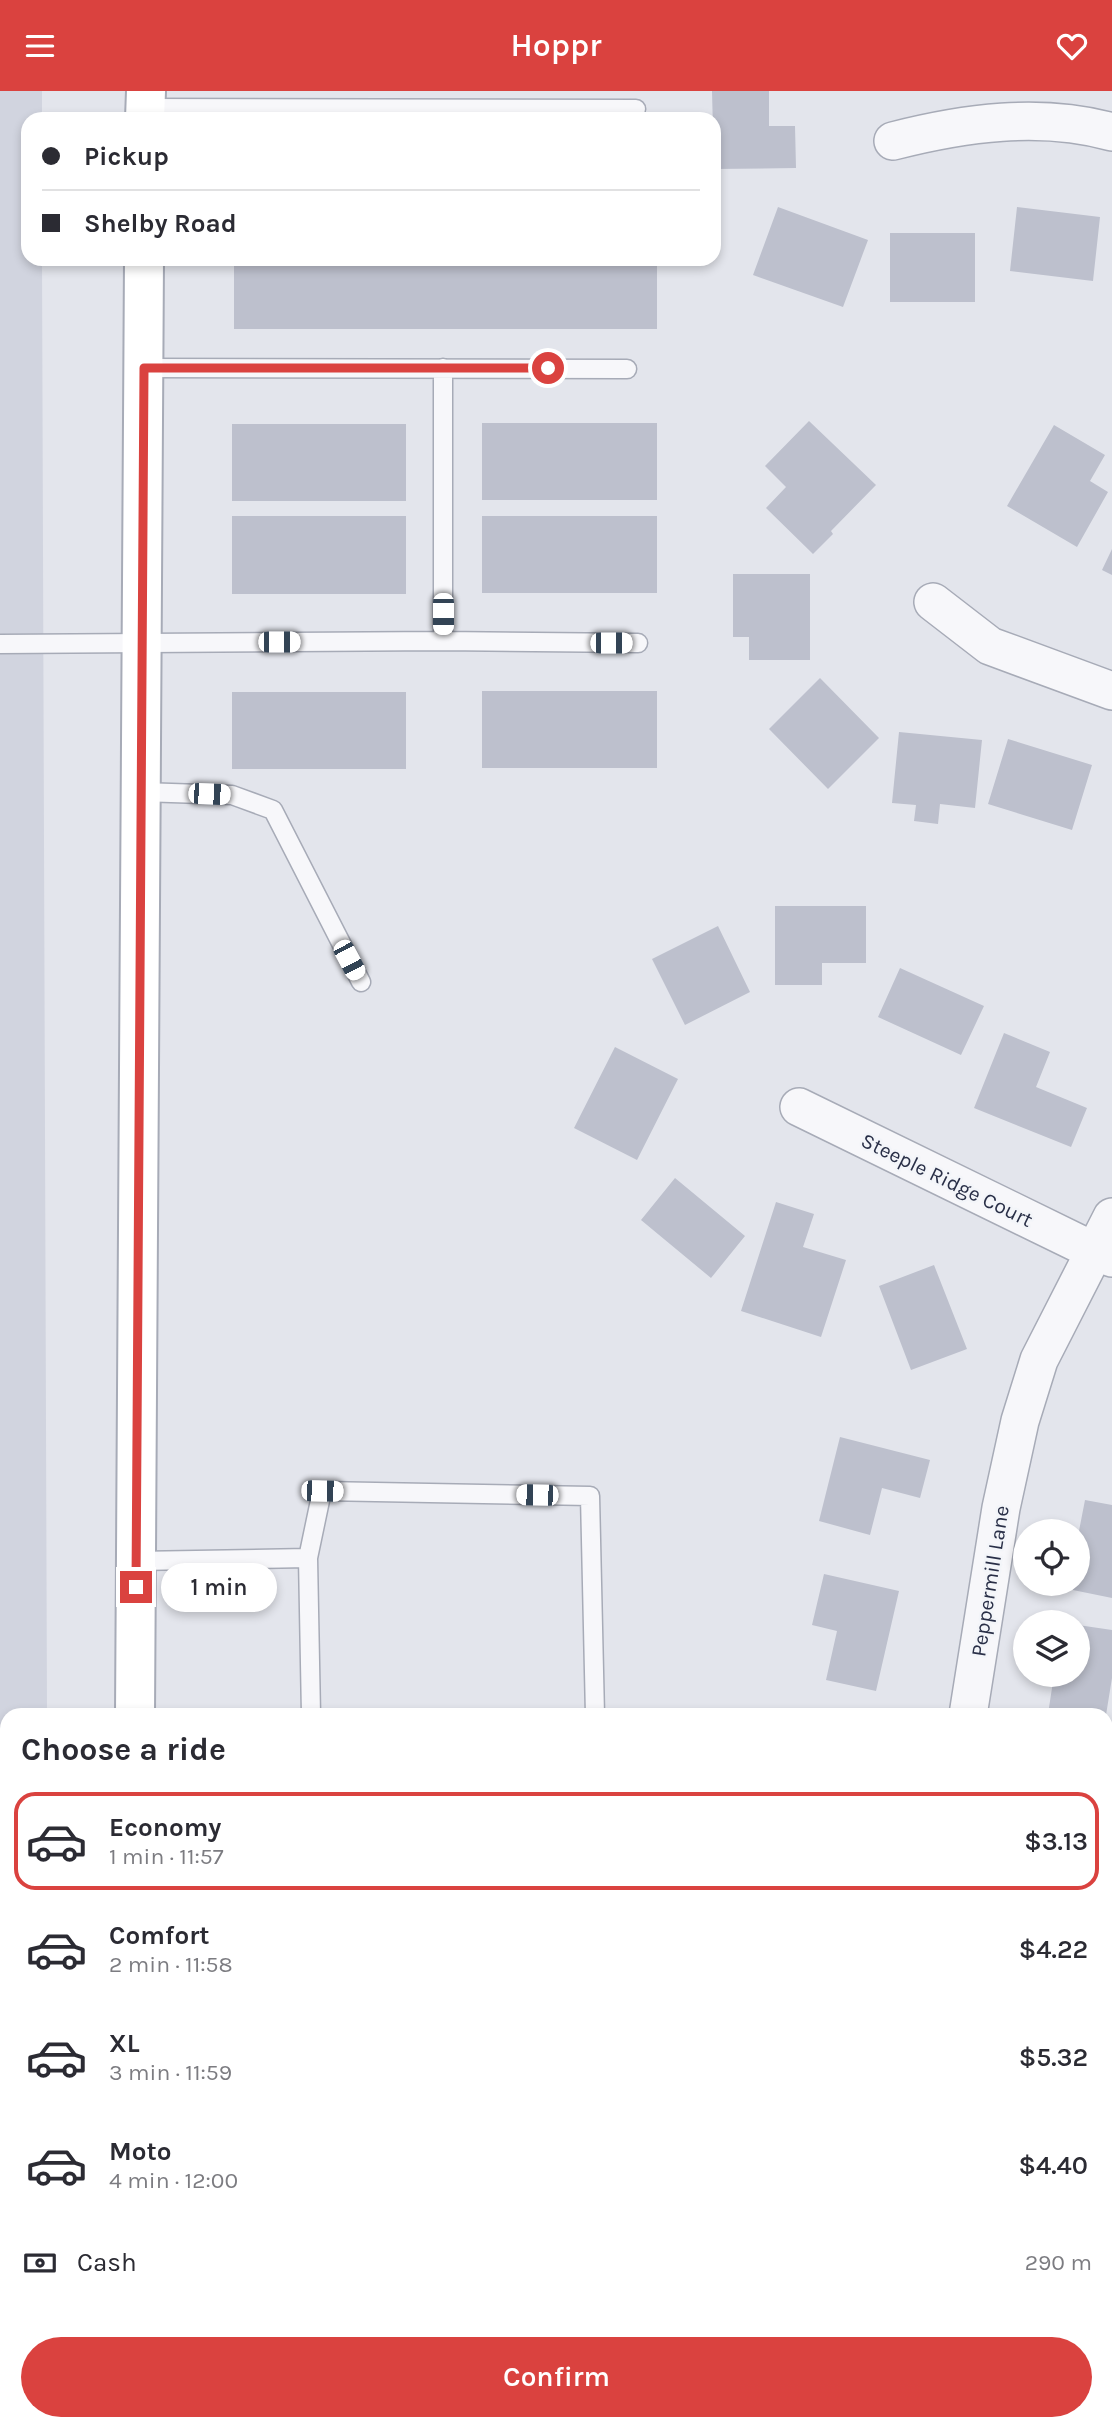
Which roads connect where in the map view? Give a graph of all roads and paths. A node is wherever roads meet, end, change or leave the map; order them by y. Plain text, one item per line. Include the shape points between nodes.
1 (145, 106) edge
2 (636, 109) dead end
3 (1112, 132) edge
4 (892, 141) dead end
5 (144, 266) edge
6 (144, 368) junction
7 (443, 368) junction
8 (627, 369) dead end
9 (933, 602) dead end
10 (443, 641) junction
11 (142, 642) junction
12 (639, 643) dead end
13 (0, 644) edge
14 (1112, 691) edge
15 (141, 792) junction
16 (361, 982) dead end
17 (799, 1107) dead end
18 (1112, 1217) edge
19 (1104, 1255) edge
20 (308, 1558) junction
21 (136, 1561) junction
22 (135, 1708) edge
23 (311, 1708) edge
24 (595, 1708) edge
25 (969, 1708) edge

1 - 2 lane
3 - 4 street via 1081,124 999,122 944,128
5 - 6 main road
6 - 7 lane
6 - 11 main road
7 - 8 lane
7 - 10 lane
9 - 14 street via 990,646
10 - 11 lane
10 - 12 lane
11 - 13 lane
11 - 15 main road
15 - 16 lane via 232,795 273,810
15 - 21 main road
17 - 19 street, Steeple Ridge Court
18 - 19 street, Peppermill Lane
19 - 25 street, Peppermill Lane via 1039,1360 1020,1421 1001,1508
20 - 21 lane
20 - 23 lane
20 - 24 lane via 322,1491 590,1496
21 - 22 main road

